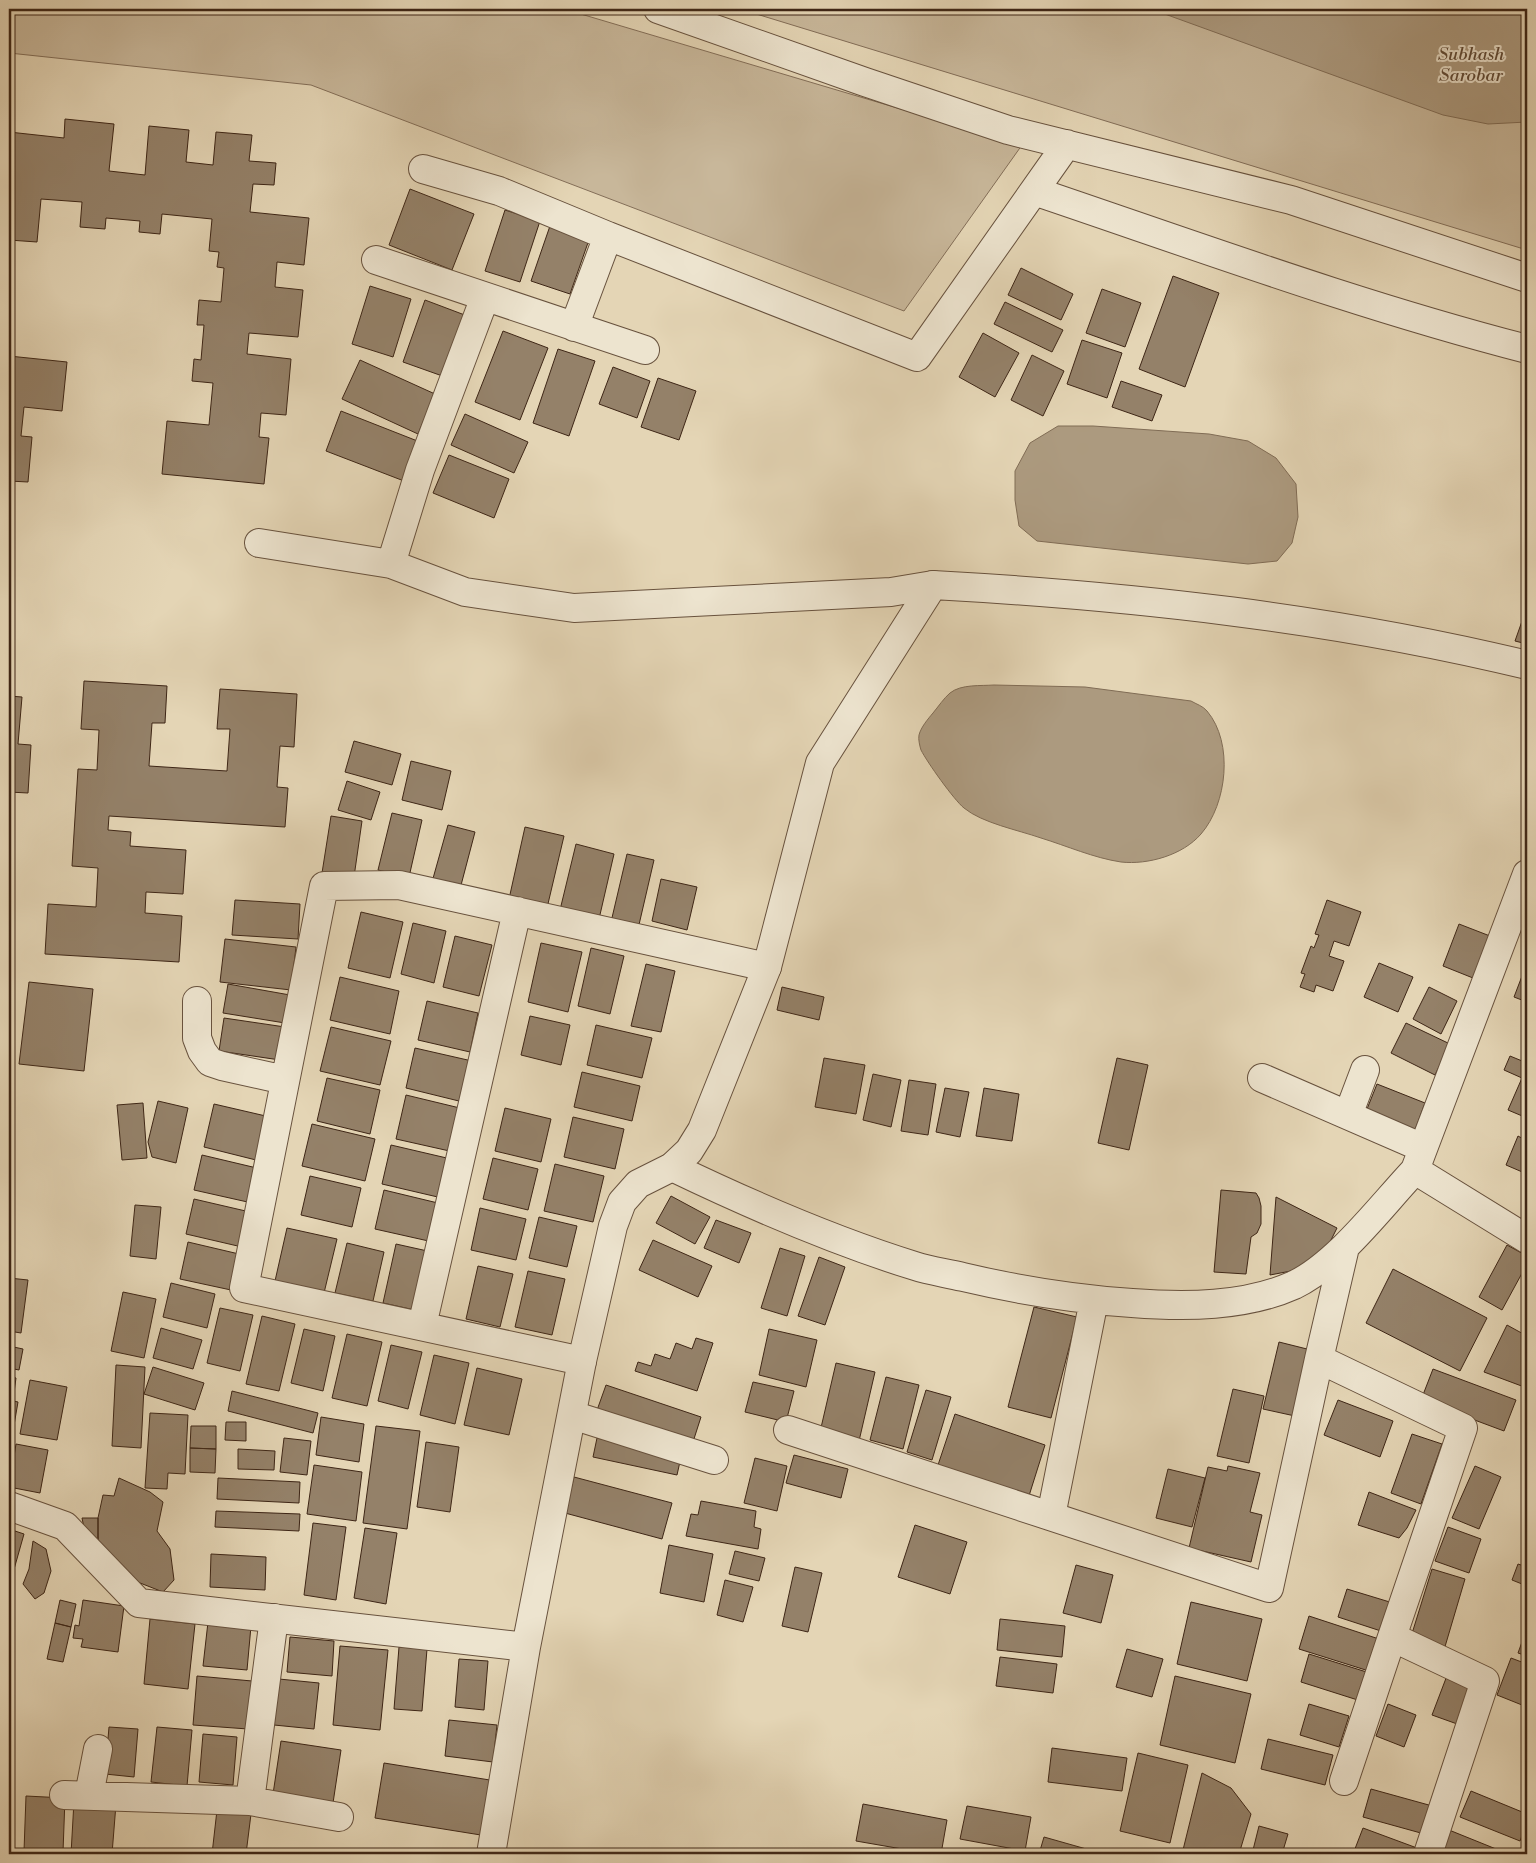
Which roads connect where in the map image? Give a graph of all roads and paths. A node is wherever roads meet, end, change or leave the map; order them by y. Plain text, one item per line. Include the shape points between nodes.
1 (658, 9) edge
2 (1067, 144) junction
3 (423, 169) dead end
4 (1034, 191) junction
5 (608, 236) junction
6 (376, 260) dead end
7 (1527, 278) edge
8 (485, 297) junction
9 (574, 327) junction
10 (1527, 349) edge
11 (645, 350) dead end
12 (259, 543) dead end
13 (391, 564) junction
14 (933, 585) junction
15 (1527, 665) edge
16 (1527, 874) edge
17 (517, 911) junction
18 (766, 967) junction
19 (197, 1001) dead end
20 (1365, 1070) dead end
21 (1262, 1078) dead end
22 (285, 1080) junction
23 (1348, 1115) junction
24 (1419, 1159) junction
25 (672, 1168) junction
26 (1527, 1239) edge
27 (1345, 1247) junction
28 (1094, 1300) junction
29 (422, 1326) junction
30 (1320, 1359) junction
31 (582, 1361) junction
32 (572, 1415) junction
33 (788, 1430) dead end
34 (714, 1460) dead end
35 (9, 1506) edge
36 (1051, 1516) junction
37 (274, 1618) junction
38 (1392, 1637) junction
39 (526, 1647) junction
40 (98, 1749) dead end
41 (1344, 1781) dead end
42 (250, 1801) junction
43 (339, 1816) dead end
44 (490, 1854) edge
45 (1428, 1854) edge

1 - 2 street via 1008,130
2 - 4 street
2 - 7 street via 1291,200
3 - 5 street via 499,191
4 - 5 street via 917,357
4 - 10 street via 1307,283
5 - 9 street
6 - 8 street
8 - 9 street
8 - 13 street via 420,470
9 - 11 street
12 - 13 street
13 - 14 street via 465,592 574,608 891,592
14 - 15 street via 1055,592 1194,607 1320,624
14 - 18 street via 820,764
16 - 24 street
17 - 18 street
17 - 22 street via 399,885 324,886
17 - 29 street
18 - 25 street via 702,1130 689,1151
19 - 22 street via 197,1038 210,1062
20 - 23 street
21 - 23 street
22 - 29 street via 244,1288
23 - 24 street
24 - 26 street
24 - 27 street
25 - 28 street via 763,1210 917,1267 988,1283
25 - 31 street via 638,1184 622,1202 613,1226
27 - 28 street via 1319,1270 1293,1285 1261,1296 1169,1306
27 - 30 street
28 - 36 street
29 - 31 street
30 - 36 street via 1269,1588
30 - 38 street via 1462,1428
31 - 32 street
32 - 34 street
32 - 39 street
33 - 36 street
35 - 37 street via 65,1526 139,1603
37 - 39 street
37 - 42 street
38 - 41 street
38 - 45 street via 1485,1680
39 - 44 street
40 - 42 street via 77,1795
42 - 43 street

